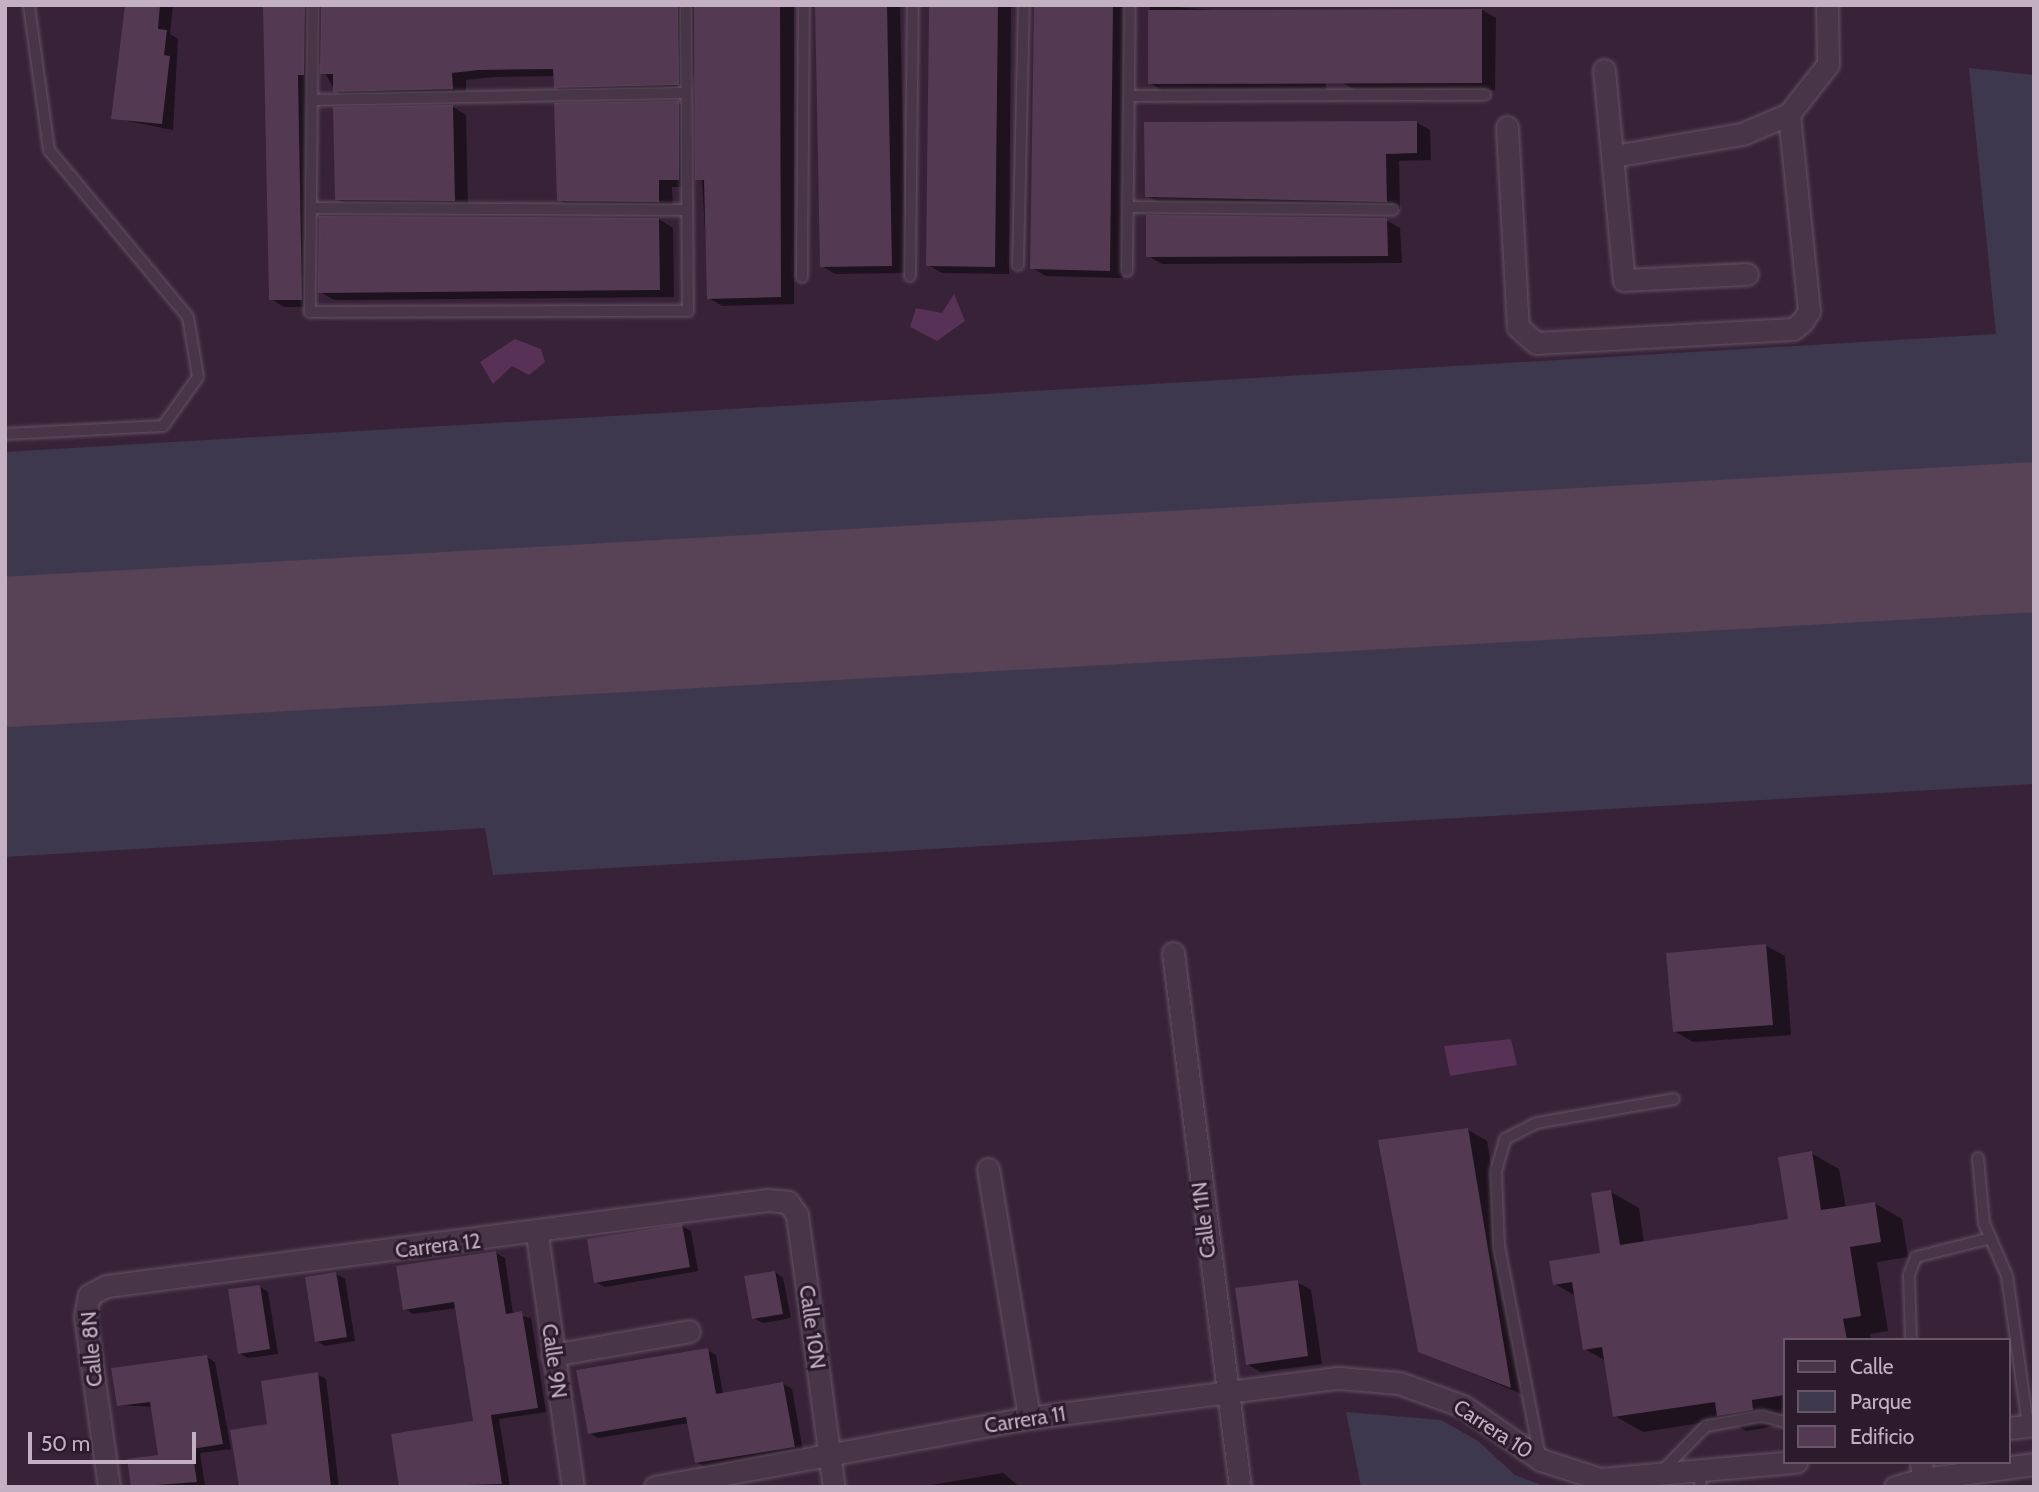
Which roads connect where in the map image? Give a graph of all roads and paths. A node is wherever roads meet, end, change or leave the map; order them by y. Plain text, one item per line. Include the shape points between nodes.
1 (29, 5) edge
2 (313, 5) edge
3 (686, 5) edge
4 (804, 5) edge
5 (913, 5) edge
6 (1024, 5) edge
7 (1130, 5) edge
8 (1827, 5) edge
9 (1604, 70) dead end
10 (683, 93) junction
11 (1485, 95) dead end
12 (1129, 96) junction
13 (312, 100) junction
14 (1789, 114) junction
15 (1507, 127) dead end
16 (1614, 156) junction
17 (1128, 207) junction
18 (311, 208) junction
19 (686, 210) junction
20 (1393, 210) dead end
21 (1018, 265) dead end
22 (1127, 271) dead end
23 (1747, 274) dead end
24 (802, 276) dead end
25 (910, 276) dead end
26 (5, 434) edge
27 (1173, 953) dead end
28 (1674, 1099) dead end
29 (1978, 1158) dead end
30 (988, 1168) dead end
31 (788, 1202) joint
32 (537, 1235) junction
33 (1991, 1238) junction
34 (89, 1295) joint
35 (689, 1331) dead end
36 (1911, 1338) edge
37 (552, 1354) junction
38 (1399, 1383) joint
39 (1224, 1394) junction
40 (1029, 1418) junction
41 (1784, 1422) edge
42 (2023, 1426) edge
43 (829, 1454) junction
44 (1541, 1460) junction
45 (1785, 1464) edge
46 (2034, 1464) edge
47 (1922, 1470) edge
48 (1658, 1476) junction
49 (1700, 1480) edge
50 (109, 1487) edge
51 (573, 1487) edge
52 (655, 1487) edge
53 (834, 1487) edge
54 (1240, 1487) edge
55 (1895, 1487) edge

1 - 26 lane via 49,150 188,317 198,377 163,426
2 - 13 lane
3 - 10 lane
4 - 24 lane
5 - 25 lane
6 - 21 lane
7 - 12 lane
8 - 14 street via 1828,64
9 - 16 street
10 - 13 lane
10 - 19 lane
11 - 12 lane
12 - 17 lane
13 - 18 lane
14 - 15 street via 1809,311 1802,322 1793,329 1536,343 1518,327
14 - 16 street via 1742,134
16 - 23 street via 1624,280
17 - 20 lane
17 - 22 lane
18 - 19 lane
18 - 19 lane via 310,312 688,311
27 - 39 street, Calle 11N
28 - 44 lane via 1536,1123 1505,1139 1496,1171 1499,1247
29 - 33 lane
30 - 40 street
31 - 32 street, Carrera 12
31 - 43 street, Calle 10N via 797,1215
32 - 34 street, Carrera 12 via 107,1286
32 - 37 street, Calle 9N
33 - 36 lane via 1916,1257 1909,1275
33 - 42 lane via 2007,1276
34 - 50 street, Calle 8N via 85,1315
35 - 37 street
37 - 51 street, Calle 9N
38 - 39 street, Carrera 11 via 1339,1378
38 - 44 street, Carrera 10 via 1463,1406
39 - 40 street, Carrera 11
39 - 54 street, Calle 11N
40 - 43 street, Carrera 11
41 - 48 lane via 1762,1416 1706,1426
43 - 52 street, Carrera 11
43 - 53 street, Calle 10N
44 - 48 street, Carrera 10 via 1600,1479
45 - 49 street, Carrera 10
46 - 47 street
47 - 55 street
48 - 49 street, Carrera 10

